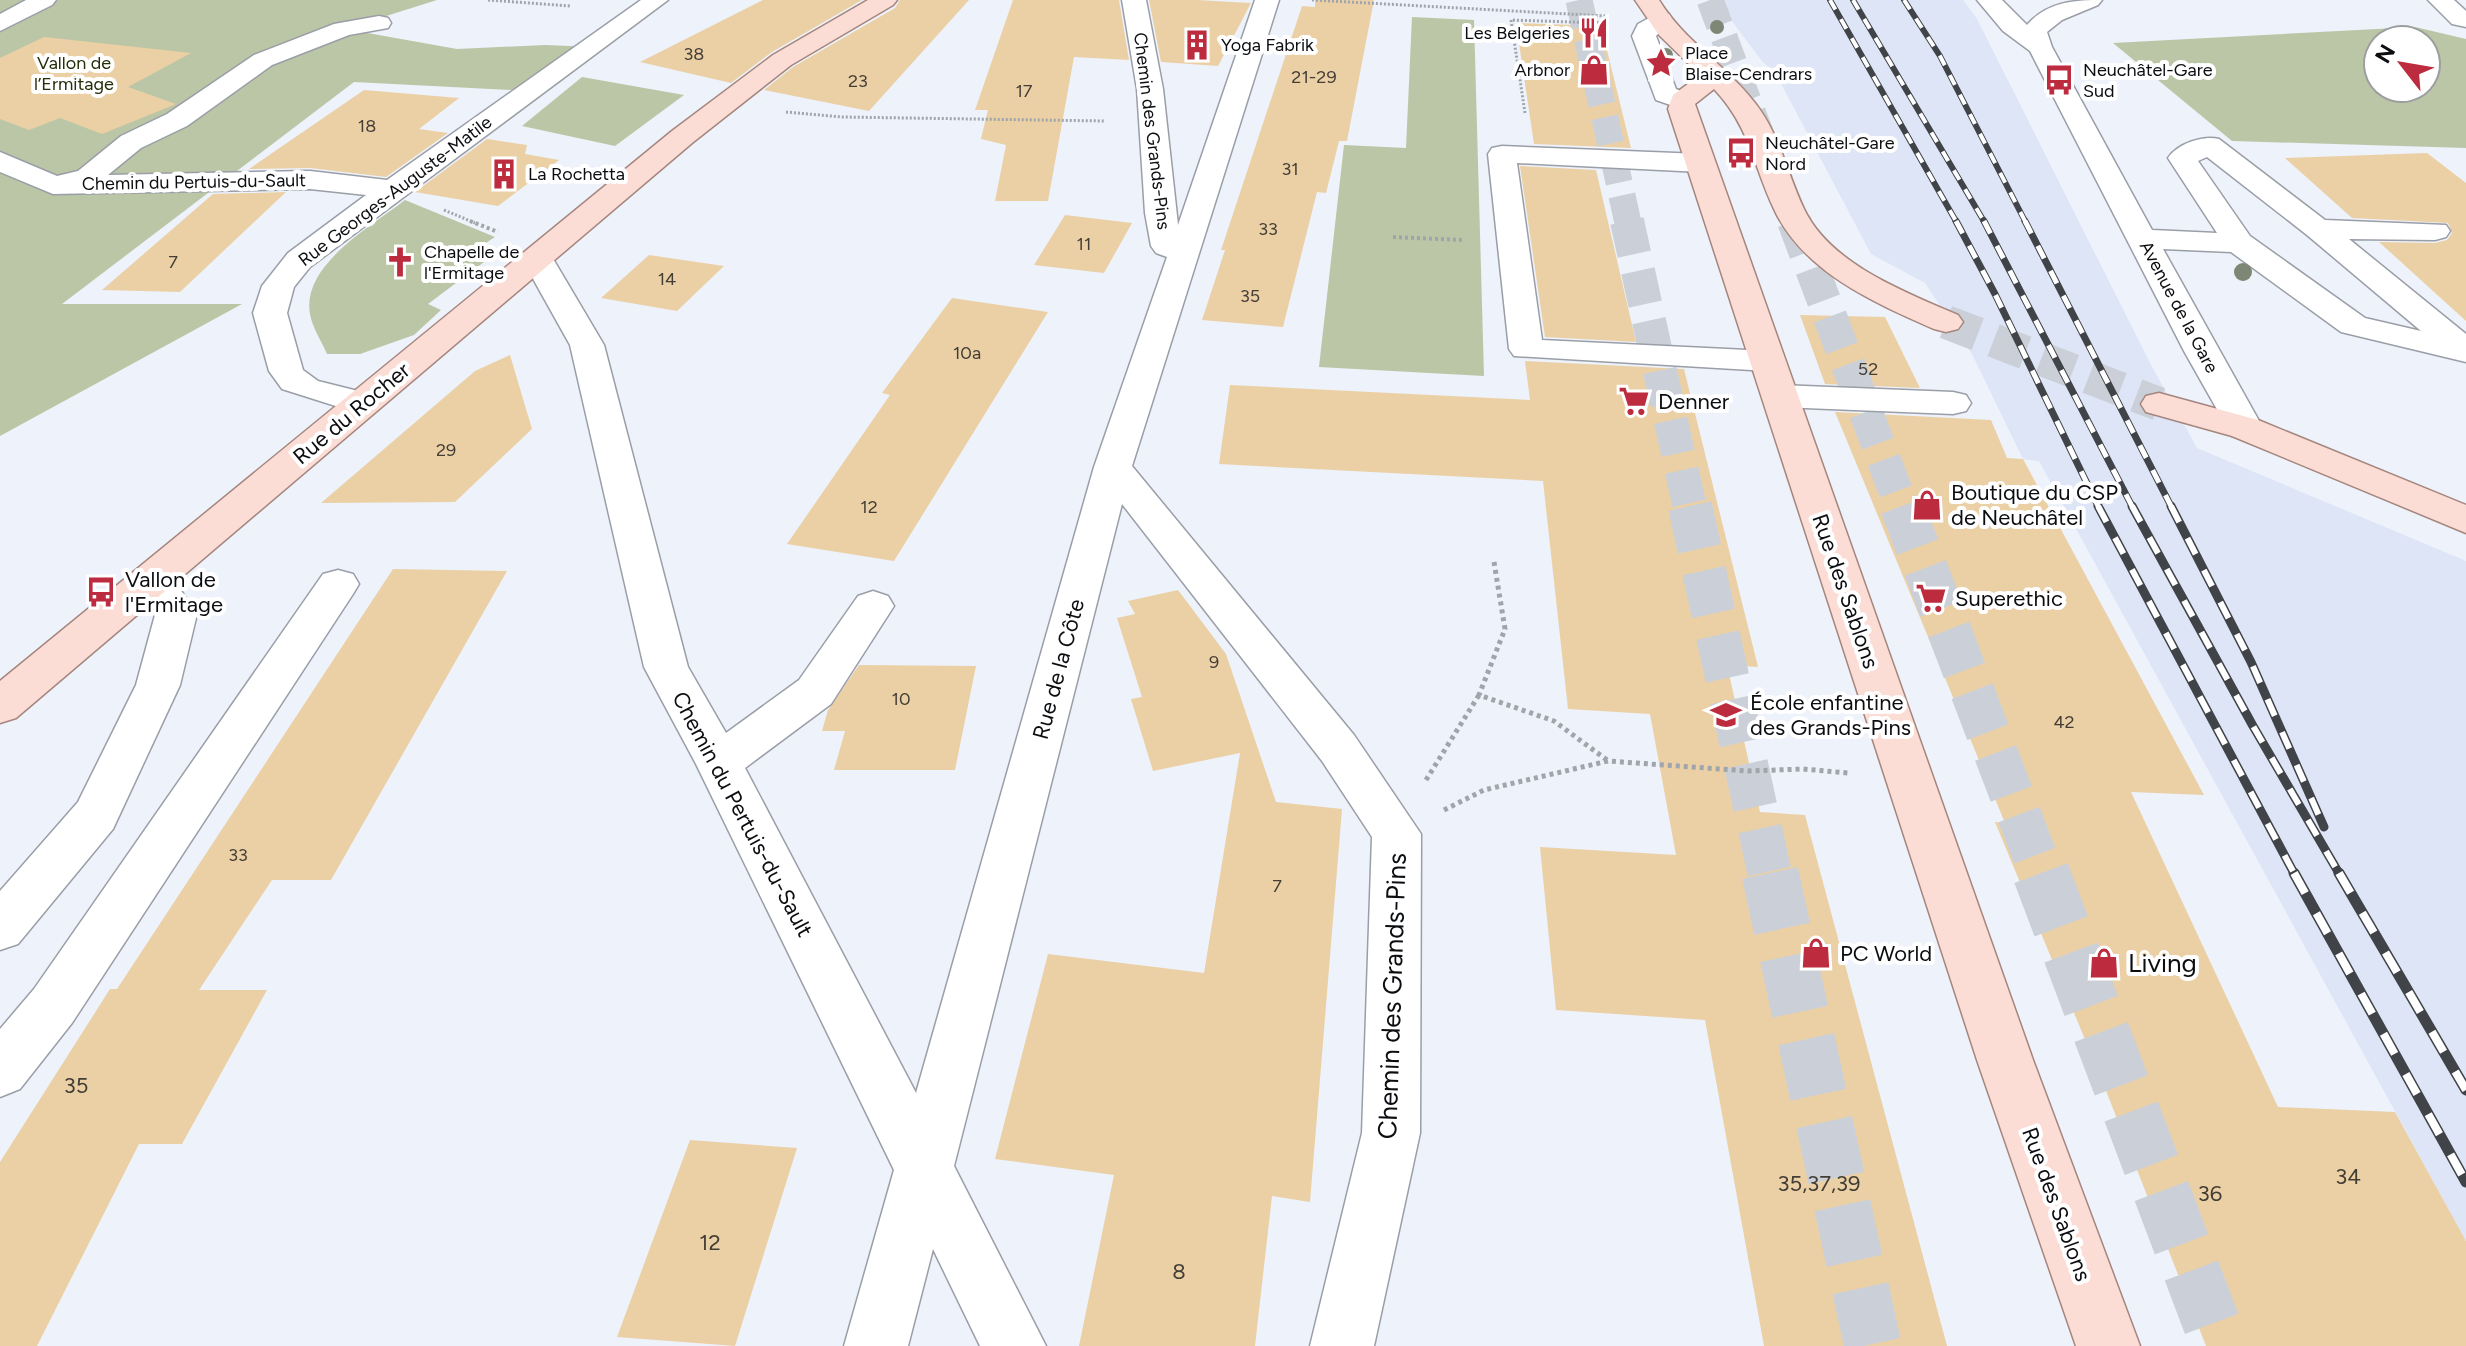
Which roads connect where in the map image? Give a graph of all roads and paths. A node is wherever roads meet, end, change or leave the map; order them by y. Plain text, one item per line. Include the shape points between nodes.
1 (44, 0) edge
2 (488, 0) edge
3 (656, 0) edge
4 (885, 0) edge
5 (1134, 0) edge
6 (1267, 0) edge
7 (1312, 0) edge
8 (1989, 0) edge
9 (2090, 0) edge
10 (2440, 0) edge
11 (528, 3) dead end
12 (1654, 10) edge
13 (1610, 16) dead end
14 (2466, 20) edge
15 (379, 23) dead end
16 (1616, 23) dead end
17 (0, 24) edge
18 (2040, 47) junction
19 (1699, 89) junction
20 (785, 112) dead end
21 (1114, 122) dead end
22 (1526, 122) dead end
23 (0, 161) edge
24 (1701, 163) junction
25 (53, 185) junction
26 (393, 189) junction
27 (2318, 229) junction
28 (2435, 231) dead end
29 (503, 234) dead end
30 (1393, 237) dead end
31 (2143, 239) junction
32 (1513, 242) junction
33 (2239, 243) junction
34 (1182, 252) junction
35 (538, 259) junction
36 (1946, 322) tunnel mouth
37 (2466, 352) edge
38 (1774, 378) junction
39 (361, 403) junction
40 (1953, 403) dead end
41 (2159, 404) tunnel mouth
42 (2245, 428) junction
43 (1113, 467) junction
44 (2466, 520) edge
45 (1494, 562) dead end
46 (338, 584) dead end
47 (145, 587) junction
48 (873, 606) dead end
49 (1479, 695) junction
50 (0, 706) edge
51 (1608, 761) junction
52 (719, 763) junction
53 (1848, 773) dead end
54 (1397, 834) junction
55 (0, 928) edge
56 (0, 1071) edge
57 (924, 1165) junction
58 (876, 1346) edge
59 (1014, 1346) edge
60 (1342, 1346) edge
61 (2108, 1346) edge

1 - 17 street
2 - 11 path
3 - 26 street, Rue Georges-Auguste-Matile
4 - 35 main road, Rue du Rocher via 782,60
5 - 34 street, Chemin des Grands-Pins via 1150,89 1160,213 1167,246
6 - 34 street, Rue de la Côte
7 - 13 path
8 - 18 street
9 - 18 street via 2040,24 2035,31
10 - 14 street
12 - 19 main road
12 - 19 street via 1644,36 1665,94
15 - 25 street via 343,29 263,60 177,120 131,142 88,177
16 - 22 path via 1511,20
18 - 31 street, Avenue de la Gare
19 - 24 main road, Rue des Sablons via 1681,109
19 - 36 main road via 1731,90 1753,119 1796,224 1827,254 1885,295
20 - 21 path
23 - 25 street, Chemin du Pertuis-du-Sault
24 - 32 street via 1502,154
24 - 38 main road, Rue des Sablons
25 - 26 street, Chemin du Pertuis-du-Sault via 310,180
26 - 29 path
26 - 39 street, Rue Georges-Auguste-Matile via 299,260 278,286 270,313 294,382
27 - 28 street
27 - 33 street via 2209,145 2182,158
27 - 37 street
30 - 32 path
31 - 33 street
31 - 42 street, Avenue de la Gare
32 - 38 street via 1526,349
33 - 37 street via 2353,325
34 - 43 street, Rue de la Côte
35 - 39 main road, Rue du Rocher
35 - 52 street, Chemin du Pertuis-du-Sault via 587,345 666,667
38 - 40 street
38 - 61 main road, Rue des Sablons via 1999,1045
39 - 47 main road, Rue du Rocher
41 - 42 main road
42 - 44 main road
43 - 54 street, Chemin des Grands-Pins via 1338,748
43 - 57 street, Rue de la Côte
45 - 49 path via 1505,629
46 - 56 street via 53,1006
47 - 50 main road, Rue du Rocher
47 - 55 street via 163,596 176,614 158,685 96,815
48 - 52 street via 815,692
49 - 51 path via 1554,721
49 - 54 path
51 - 53 path, Chemin des Grands-Pins
51 - 54 path, Chemin des Grands-Pins via 1484,790
52 - 57 street, Chemin du Pertuis-du-Sault
54 - 60 street, Chemin des Grands-Pins via 1391,1133
57 - 58 street, Rue de la Côte
57 - 59 street, Chemin du Pertuis-du-Sault

